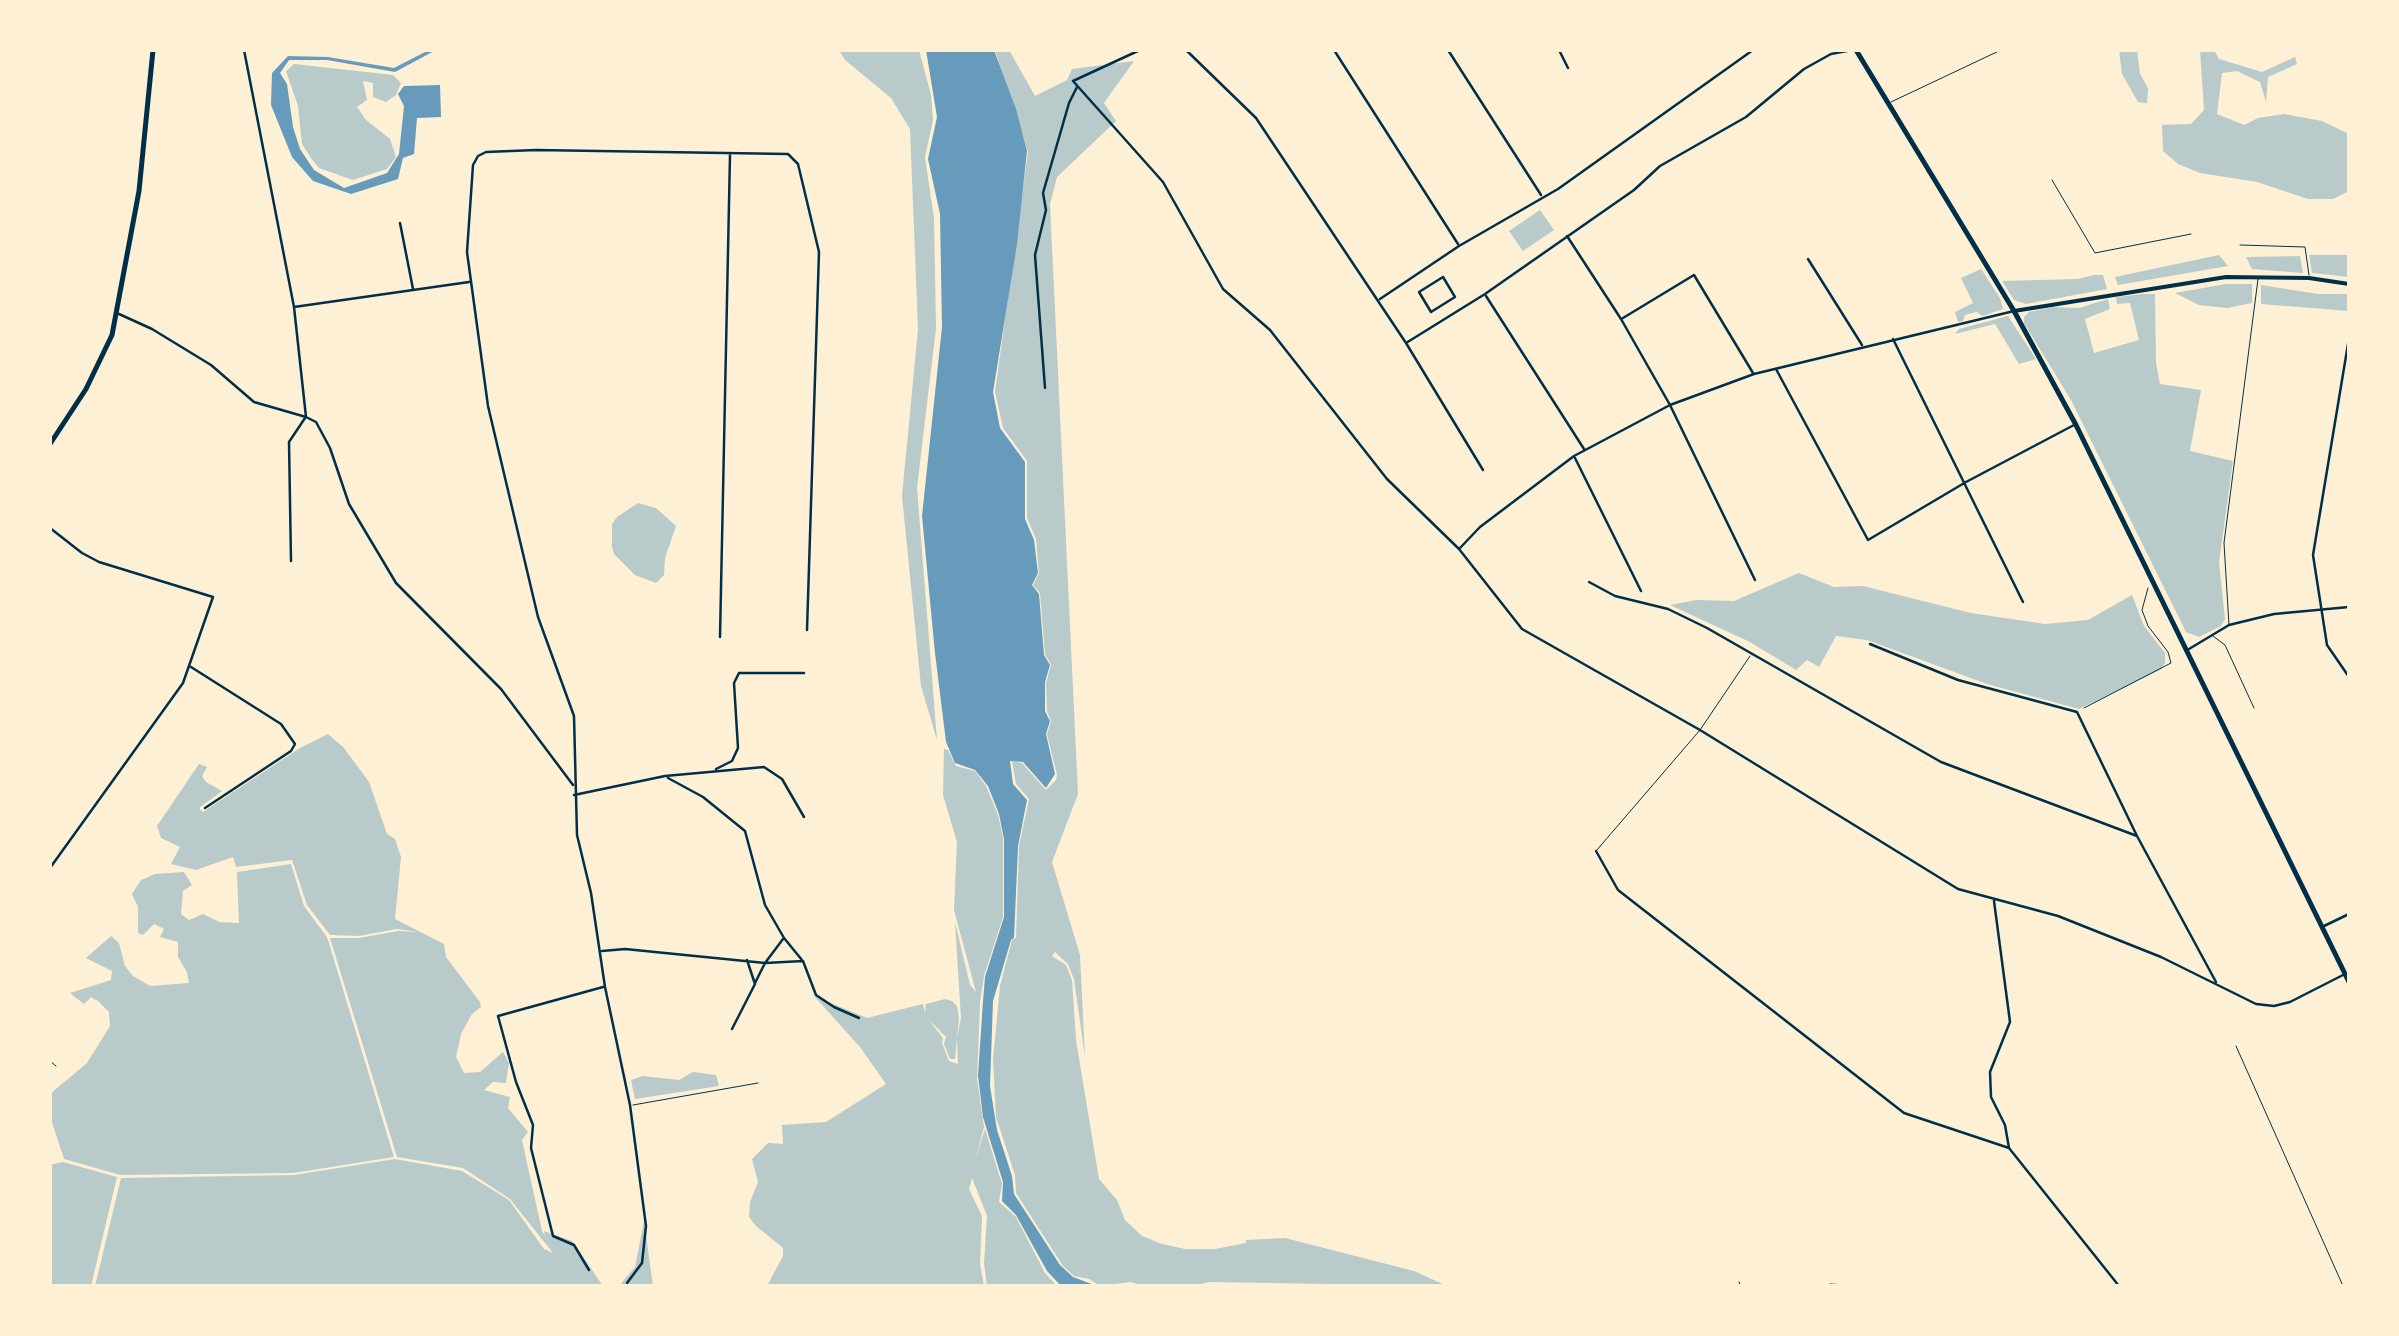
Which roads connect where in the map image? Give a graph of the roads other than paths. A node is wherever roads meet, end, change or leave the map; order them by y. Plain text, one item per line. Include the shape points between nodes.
1 (153, 50) edge
2 (244, 50) edge
3 (1140, 50) edge
4 (1186, 50) edge
5 (1334, 50) edge
6 (1448, 50) edge
7 (1559, 50) edge
8 (1752, 50) edge
9 (1854, 50) edge
10 (2001, 50) edge
11 (1568, 68) dead end
12 (1077, 87) junction
13 (1888, 104) junction
14 (730, 155) junction
15 (2052, 180) dead end
16 (1542, 196) junction
17 (400, 222) dead end
18 (2191, 234) dead end
19 (1567, 236) junction
20 (2240, 245) dead end
21 (1459, 246) junction
22 (1808, 259) dead end
23 (2258, 276) junction
24 (2309, 278) junction
25 (470, 282) junction
26 (2349, 284) edge
27 (414, 291) junction
28 (1485, 294) junction
29 (1456, 298) joint
30 (1379, 300) junction
31 (294, 307) junction
32 (2014, 311) junction
33 (118, 313) junction
34 (1621, 319) junction
35 (2349, 338) edge
36 (1893, 339) junction
37 (1406, 343) junction
38 (1863, 346) junction
39 (1776, 369) junction
40 (1754, 374) junction
41 (1045, 388) dead end
42 (1670, 405) junction
43 (306, 417) junction
44 (2076, 424) junction
45 (50, 444) edge
46 (1584, 451) junction
47 (1574, 456) junction
48 (1483, 470) dead end
49 (1966, 482) junction
50 (50, 528) edge
51 (1459, 549) junction
52 (291, 560) dead end
53 (1755, 580) dead end
54 (1588, 582) dead end
55 (1641, 590) dead end
56 (2023, 602) dead end
57 (2349, 607) edge
58 (2321, 608) junction
59 (2229, 625) junction
60 (807, 630) dead end
61 (2210, 635) junction
62 (720, 637) dead end
63 (1870, 644) dead end
64 (2187, 650) junction
65 (1752, 654) junction
66 (190, 666) junction
67 (804, 673) dead end
68 (2349, 677) edge
69 (2254, 708) dead end
70 (1700, 730) junction
71 (712, 772) junction
72 (665, 776) junction
73 (574, 786) junction
74 (574, 796) junction
75 (205, 808) dead end
76 (804, 817) dead end
77 (2137, 836) junction
78 (1596, 851) joint
79 (50, 868) edge
80 (1994, 900) junction
81 (2349, 914) edge
82 (2322, 926) junction
83 (784, 938) junction
84 (600, 952) junction
85 (746, 958) junction
86 (803, 961) junction
87 (765, 963) junction
88 (2348, 979) edge
89 (2216, 983) junction
90 (755, 984) junction
91 (605, 986) junction
92 (860, 1018) dead end
93 (732, 1029) dead end
94 (2236, 1046) dead end
95 (50, 1061) edge
96 (56, 1066) dead end
97 (758, 1084) dead end
98 (630, 1105) junction
99 (2009, 1148) junction
100 (589, 1270) dead end
101 (627, 1282) dead end
102 (1830, 1284) edge
103 (1863, 1286) edge
104 (2120, 1286) edge
105 (2343, 1286) edge

1 - 33 main road
2 - 31 street
3 - 12 street via 1074,81
4 - 30 street via 1256,118
5 - 21 street
6 - 16 street
7 - 11 street
8 - 16 street
9 - 13 main road
9 - 19 street via 1804,69 1746,118 1660,166
10 - 13 lane
12 - 41 street via 1043,193 1046,210 1035,255
12 - 51 street via 1163,182 1222,289 1270,330 1387,479
13 - 32 main road
14 - 25 street via 486,152 473,164
14 - 60 street via 788,154 798,164 819,252
14 - 62 street
15 - 18 lane via 2095,254
16 - 21 street
17 - 27 street
19 - 28 street
19 - 34 street
20 - 24 lane via 2305,247
21 - 30 street
22 - 38 street
23 - 24 street
23 - 32 street
23 - 59 lane via 2224,544
24 - 26 street
25 - 27 street
25 - 73 street via 488,406 538,617 574,716
27 - 31 street
28 - 37 street
28 - 46 street
29 - 29 street via 1443,277 1419,292 1431,312
30 - 37 street
31 - 43 street
32 - 36 street
32 - 44 main road
33 - 43 street via 211,365 254,402
33 - 45 main road via 103,360
34 - 40 street via 1694,275
34 - 42 street
35 - 58 street via 2316,521
36 - 38 street
36 - 49 street
37 - 48 street
38 - 39 street
39 - 40 street
39 - 49 street via 1868,540
40 - 42 street
42 - 46 street
42 - 53 street
43 - 52 street via 290,442
43 - 73 street via 316,422 349,504 396,583 501,689
44 - 49 street
44 - 64 main road
46 - 47 street
47 - 51 street
47 - 55 street
49 - 56 street
50 - 66 street via 99,562 214,597
51 - 70 street via 1522,629
54 - 65 street via 1668,609
57 - 58 street
58 - 59 street
58 - 68 street via 2328,645
59 - 61 street
61 - 64 street
61 - 69 lane via 2224,645
63 - 77 street via 1958,680 2077,712
64 - 82 main road
65 - 70 lane
65 - 77 street via 1941,762
66 - 75 street via 281,724 295,744
66 - 79 street
67 - 71 street via 739,673 738,748 732,761
70 - 78 lane
70 - 80 street via 1958,889
71 - 72 street
71 - 76 street via 764,767 782,778
72 - 74 street
72 - 83 street via 744,831 765,905
73 - 74 street
74 - 84 street
77 - 89 street
78 - 99 street via 1618,890 1904,1113
80 - 89 street via 2058,916
80 - 99 street via 2010,1022 1990,1072 1991,1097
81 - 82 street
82 - 88 main road
83 - 86 street
83 - 87 street
84 - 85 street
84 - 91 street
85 - 87 street
85 - 90 street
86 - 87 street
86 - 92 street via 816,994
87 - 90 street
88 - 89 street via 2274,1006
90 - 93 street
91 - 98 street
91 - 100 street via 498,1016 533,1124 531,1148 552,1236 574,1246
94 - 105 lane
95 - 96 lane
97 - 98 lane
98 - 101 street via 646,1226 642,1262
99 - 104 street
102 - 103 lane

